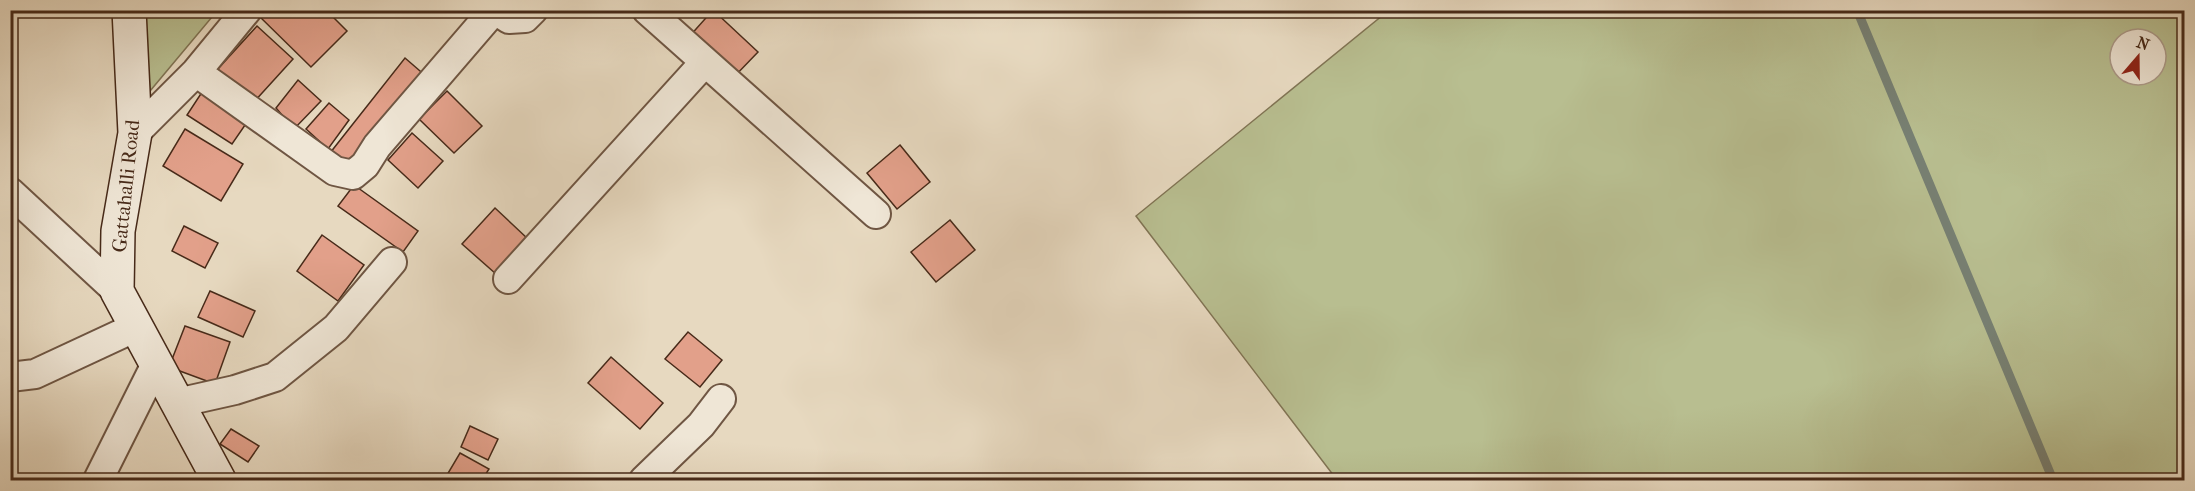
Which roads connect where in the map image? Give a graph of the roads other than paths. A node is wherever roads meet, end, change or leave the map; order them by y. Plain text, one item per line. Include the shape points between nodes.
1 (129, 10) edge
2 (248, 10) edge
3 (495, 10) edge
4 (533, 10) edge
5 (647, 10) edge
6 (705, 62) junction
7 (196, 72) junction
8 (135, 133) junction
9 (10, 192) edge
10 (876, 214) dead end
11 (392, 262) dead end
12 (508, 279) dead end
13 (117, 291) junction
14 (136, 327) junction
15 (156, 364) junction
16 (10, 377) edge
17 (721, 399) dead end
18 (177, 403) junction
19 (98, 480) edge
20 (219, 480) edge
21 (644, 480) edge

1 - 8 main road, Gattahalli Road
2 - 7 street
3 - 4 street via 509,19 525,18
3 - 7 street via 353,175 335,171
5 - 6 street
6 - 10 street
6 - 12 street
7 - 8 street
8 - 13 main road, Gattahalli Road via 118,231
9 - 13 street
11 - 18 street via 336,328 275,377
13 - 14 main road, Gattahalli Road
14 - 15 main road, Gattahalli Road
14 - 16 street via 35,374
15 - 18 main road, Gattahalli Road
15 - 19 street
17 - 21 street via 701,425
18 - 20 main road, Gattahalli Road

